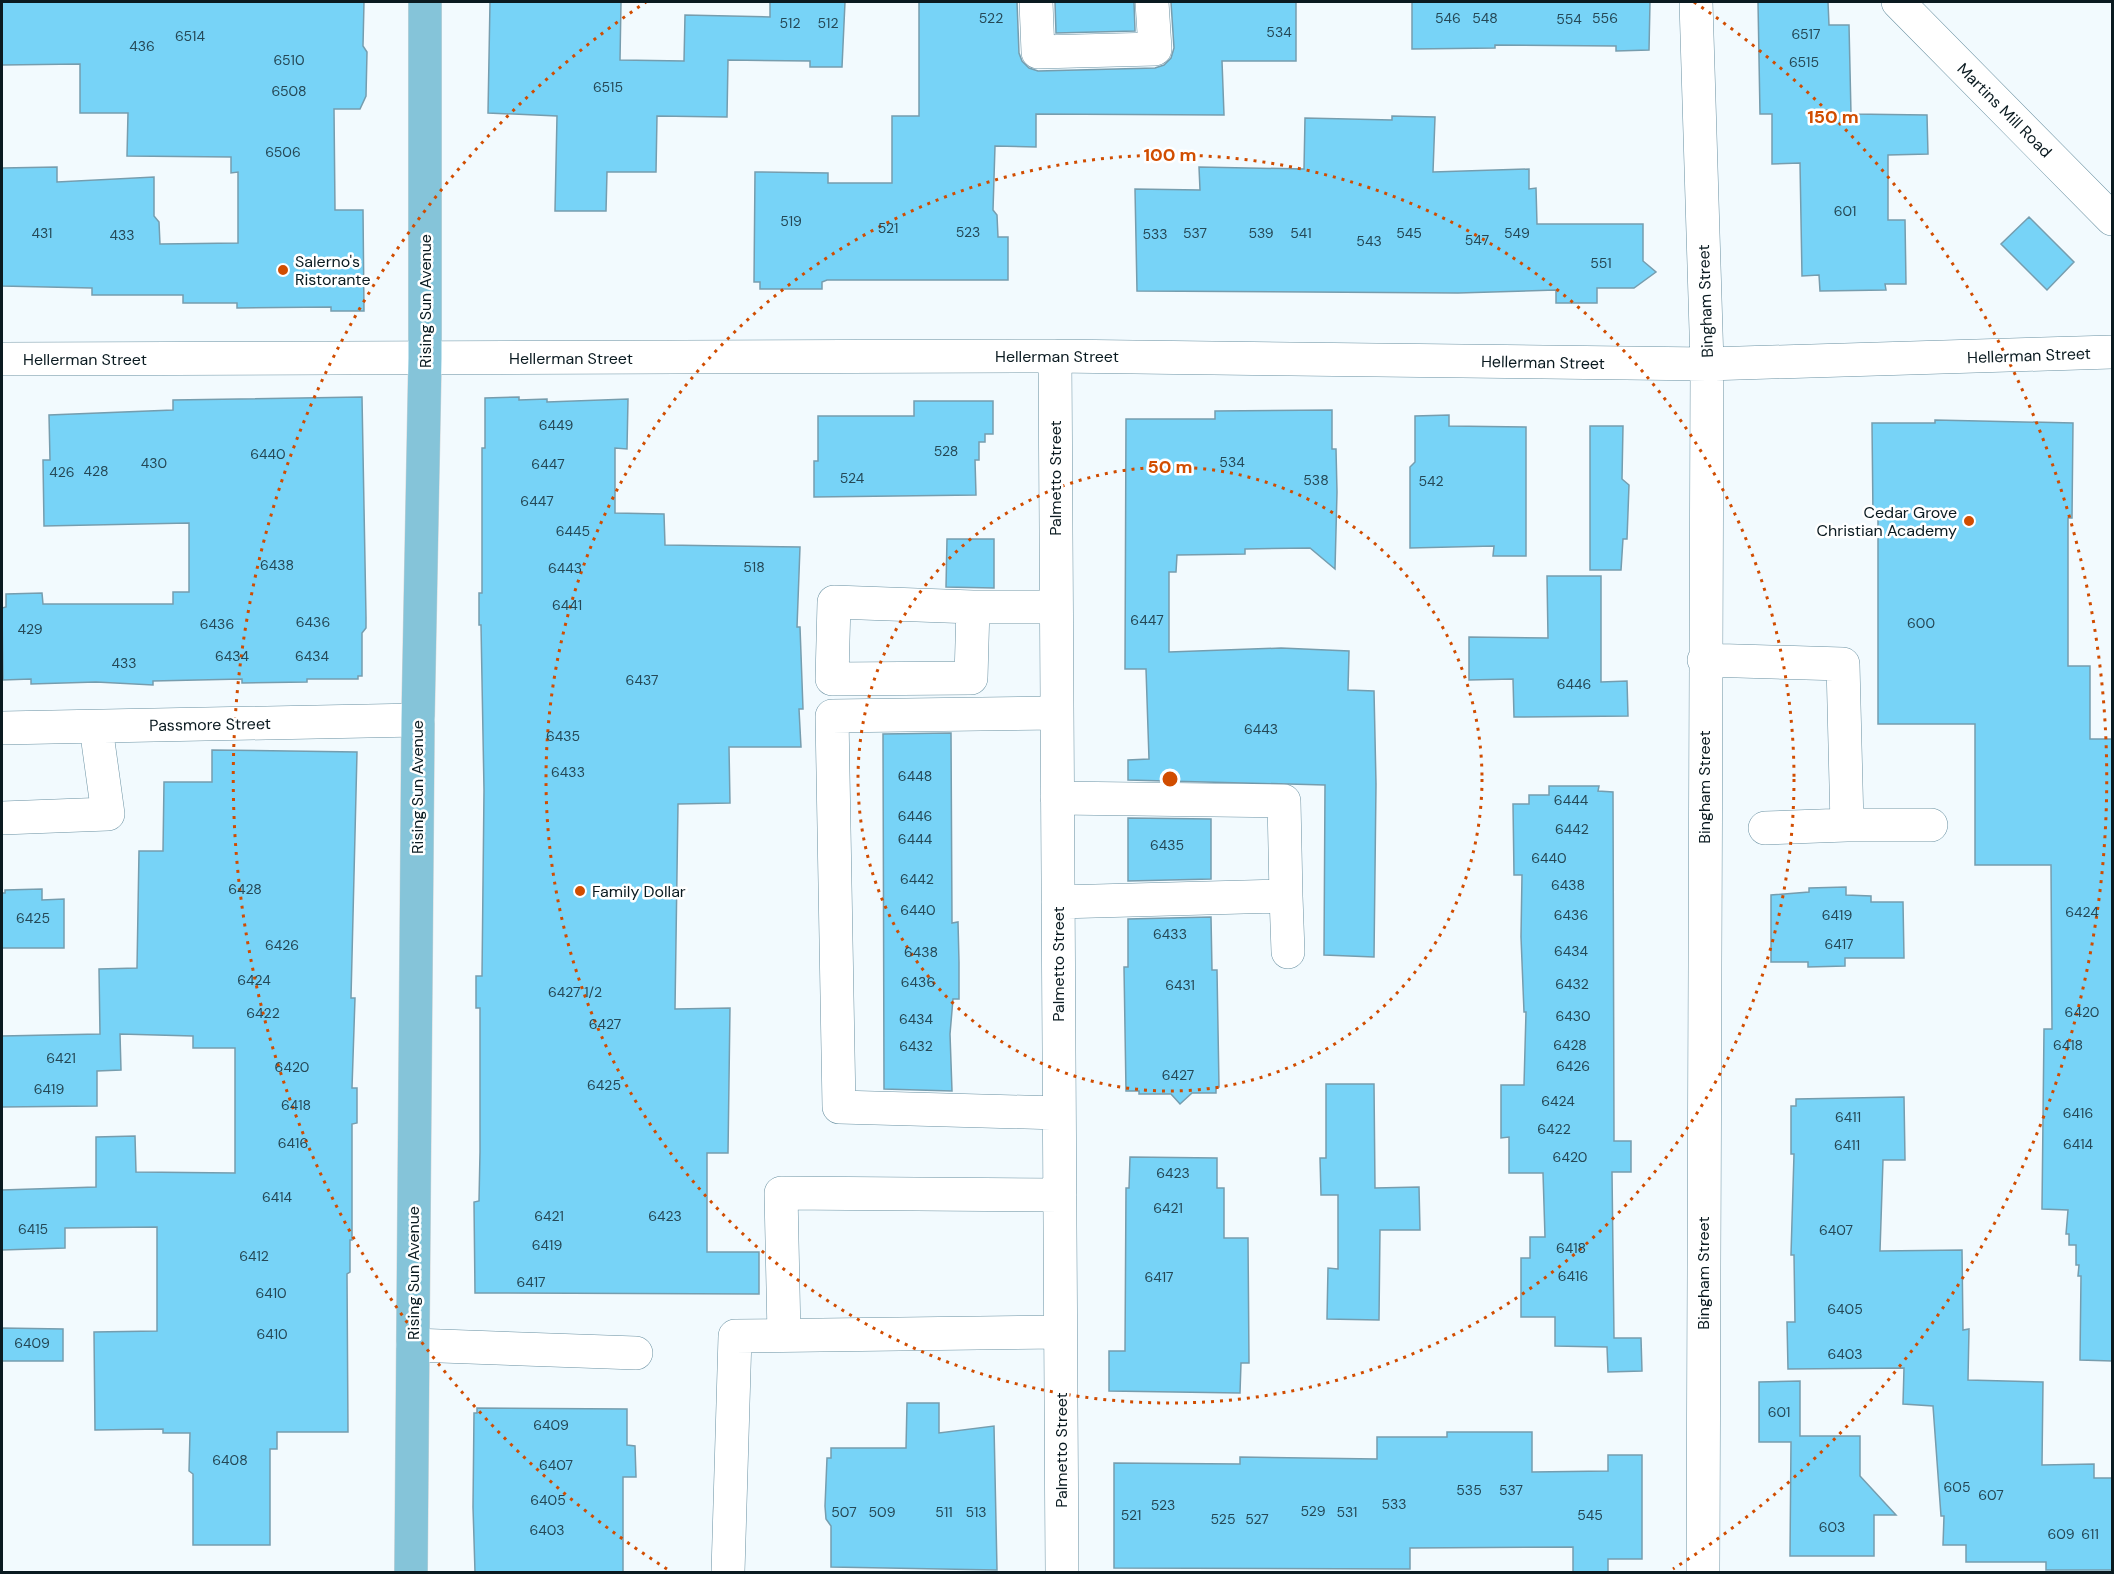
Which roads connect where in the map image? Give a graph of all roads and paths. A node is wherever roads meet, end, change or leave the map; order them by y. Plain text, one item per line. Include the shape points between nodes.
1 (425, 2) edge
2 (1036, 2) edge
3 (1152, 2) edge
4 (1696, 2) edge
5 (1898, 2) edge
6 (2112, 219) edge
7 (2112, 352) edge
8 (1055, 356) junction
9 (425, 358) junction
10 (2, 359) edge
11 (1707, 364) junction
12 (1056, 607) junction
13 (973, 608) junction
14 (1704, 660) junction
15 (1057, 712) junction
16 (418, 720) junction
17 (96, 727) junction
18 (2, 728) edge
19 (1057, 798) junction
20 (2, 818) edge
21 (1847, 825) junction
22 (1931, 825) dead end
23 (1766, 828) dead end
24 (1286, 896) junction
25 (1058, 902) junction
26 (1287, 952) dead end
27 (1059, 1113) junction
28 (1059, 1195) junction
29 (1060, 1332) junction
30 (784, 1335) junction
31 (413, 1345) junction
32 (636, 1353) dead end
33 (411, 1572) edge
34 (728, 1572) edge
35 (1062, 1572) edge
36 (1703, 1572) edge

1 - 9 main road, Rising Sun Avenue
2 - 3 street via 1038,52 1155,49
4 - 11 street, Bingham Street
5 - 6 street, Martins Mill Road
7 - 11 street, Hellerman Street
8 - 9 street, Hellerman Street
8 - 11 street, Hellerman Street
8 - 12 street, Palmetto Street
9 - 10 street, Hellerman Street
9 - 16 main road, Rising Sun Avenue
11 - 14 street, Bingham Street
12 - 13 street
12 - 15 street, Palmetto Street
13 - 13 street via 971,678 832,679 834,602
14 - 21 street via 1843,664
14 - 36 street, Bingham Street
15 - 19 street, Palmetto Street
15 - 27 street via 831,716 839,1107
16 - 17 street, Passmore Street
16 - 31 main road, Rising Sun Avenue
17 - 18 street, Passmore Street
17 - 20 street via 108,814
19 - 24 street via 1284,801
19 - 25 street, Palmetto Street
21 - 22 street
21 - 23 street
24 - 25 street
24 - 26 street
25 - 27 street, Palmetto Street
27 - 28 street, Palmetto Street
28 - 29 street, Palmetto Street
28 - 30 street via 782,1193
29 - 30 street
29 - 35 street, Palmetto Street
30 - 34 street via 735,1336
31 - 32 street
31 - 33 main road, Rising Sun Avenue

